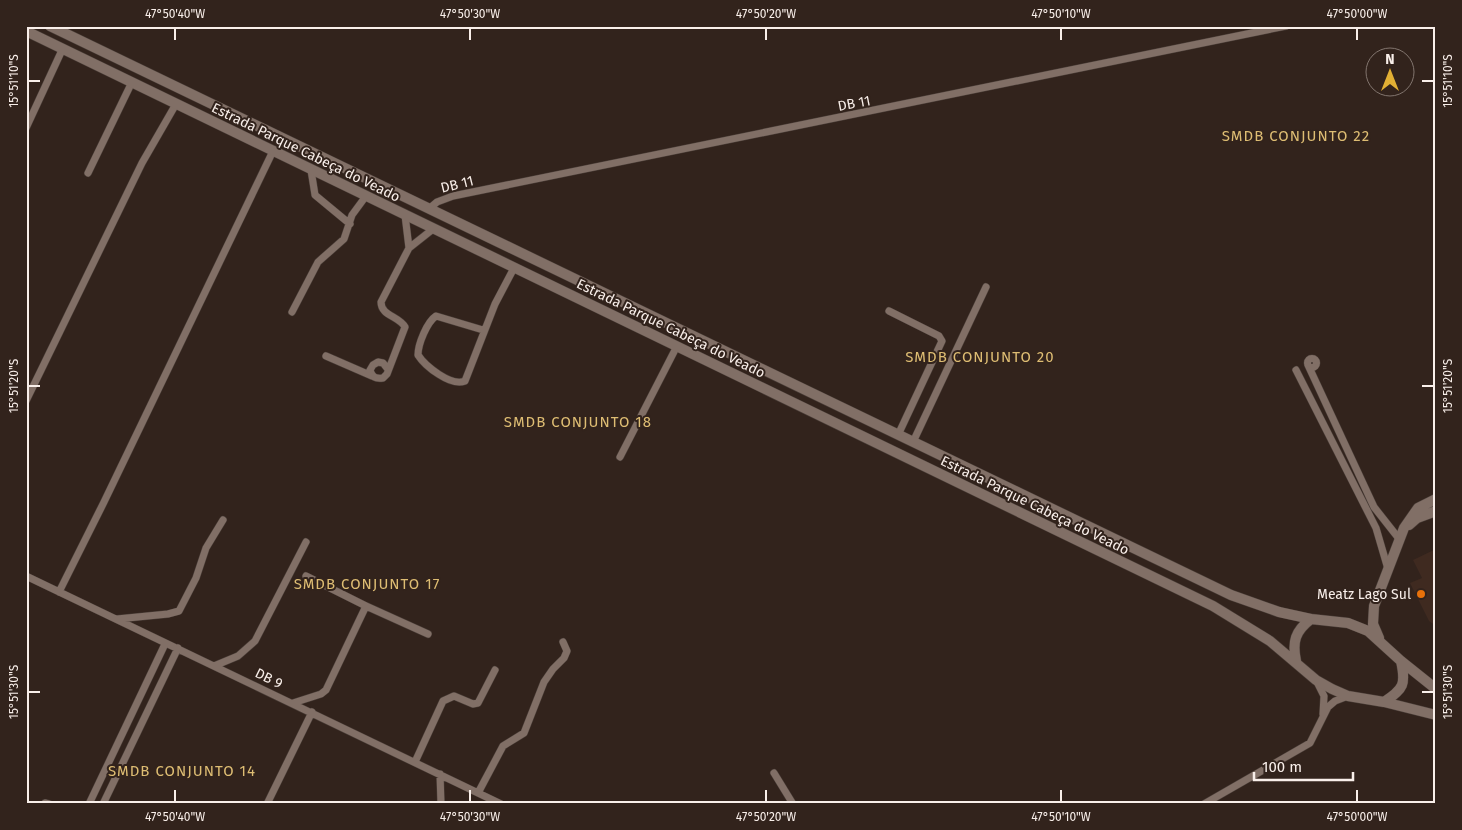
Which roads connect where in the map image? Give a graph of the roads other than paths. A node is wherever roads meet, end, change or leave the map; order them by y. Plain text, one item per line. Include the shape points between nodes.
1 (50, 26) edge
2 (1286, 26) edge
3 (26, 31) edge
4 (63, 48) junction
5 (132, 82) junction
6 (176, 104) junction
7 (26, 128) edge
8 (295, 143) junction
9 (273, 151) junction
10 (288, 158) junction
11 (311, 170) junction
12 (88, 173) dead end
13 (366, 196) junction
14 (430, 208) junction
15 (405, 215) junction
16 (350, 224) junction
17 (433, 229) junction
18 (409, 248) junction
19 (538, 260) junction
20 (514, 268) junction
21 (530, 276) junction
22 (986, 287) dead end
23 (888, 311) dead end
24 (292, 312) dead end
25 (484, 330) junction
26 (677, 346) junction
27 (326, 356) dead end
28 (387, 368) junction
29 (1296, 370) dead end
30 (372, 376) junction
31 (1312, 377) junction
32 (26, 402) edge
33 (898, 435) junction
34 (912, 442) junction
35 (620, 457) dead end
36 (1436, 499) edge
37 (1436, 511) edge
38 (223, 520) dead end
39 (1404, 528) junction
40 (1400, 540) junction
41 (306, 542) dead end
42 (1388, 569) junction
43 (26, 576) edge
44 (306, 576) dead end
45 (58, 592) junction
46 (366, 606) junction
47 (1374, 606) junction
48 (115, 619) junction
49 (1311, 619) junction
50 (1348, 623) junction
51 (428, 634) dead end
52 (1381, 641) junction
53 (563, 642) dead end
54 (165, 644) junction
55 (178, 648) junction
56 (1296, 661) junction
57 (1401, 661) junction
58 (214, 666) junction
59 (495, 670) dead end
60 (1316, 680) junction
61 (1436, 689) edge
62 (1348, 696) junction
63 (1384, 702) junction
64 (293, 703) junction
65 (312, 712) junction
66 (1323, 715) junction
67 (1436, 715) edge
68 (415, 762) junction
69 (774, 773) dead end
70 (440, 774) junction
71 (478, 792) junction
72 (89, 804) edge
73 (103, 804) edge
74 (267, 804) edge
75 (441, 804) edge
76 (501, 804) edge
77 (793, 804) edge
78 (1204, 804) edge

1 - 8 main road, Estrada Parque Cabeça do Veado
2 - 14 street, DB 11 via 452,196
3 - 4 main road, Estrada Parque Cabeça do Veado
4 - 5 main road, Estrada Parque Cabeça do Veado
4 - 7 street
5 - 6 main road, Estrada Parque Cabeça do Veado
5 - 12 street
6 - 9 main road, Estrada Parque Cabeça do Veado
6 - 32 street via 142,163
8 - 10 main road
8 - 14 main road, Estrada Parque Cabeça do Veado
9 - 10 main road, Estrada Parque Cabeça do Veado
9 - 45 street
10 - 11 main road, Estrada Parque Cabeça do Veado
11 - 13 main road, Estrada Parque Cabeça do Veado
11 - 16 street via 315,195
13 - 15 main road, Estrada Parque Cabeça do Veado
13 - 16 street via 354,210
14 - 19 main road, Estrada Parque Cabeça do Veado
15 - 17 main road, Estrada Parque Cabeça do Veado
15 - 18 street
16 - 24 street via 344,240 318,262
17 - 18 street
17 - 20 main road, Estrada Parque Cabeça do Veado
18 - 28 street via 381,302 382,309 404,327
19 - 21 main road
19 - 33 main road, Estrada Parque Cabeça do Veado
20 - 21 main road, Estrada Parque Cabeça do Veado
20 - 25 street
21 - 26 main road, Estrada Parque Cabeça do Veado
22 - 34 street
23 - 33 street via 942,340
25 - 25 street via 468,378 462,383 441,375 418,355 418,347 436,316
26 - 35 street
26 - 56 main road, Estrada Parque Cabeça do Veado via 1213,606 1244,623
27 - 30 street
28 - 30 street via 383,378
28 - 30 street via 378,362 370,370
29 - 42 street via 1376,528
31 - 31 street via 1308,365 1312,359 1316,364
31 - 40 street via 1374,507
33 - 34 main road, Estrada Parque Cabeça do Veado
34 - 49 main road, Estrada Parque Cabeça do Veado via 1231,594 1279,612
36 - 39 main road via 1418,508
37 - 39 main road via 1417,518
38 - 48 street via 206,548 196,578 179,611
39 - 40 main road
40 - 42 main road
41 - 58 street via 255,641 238,656
42 - 47 main road
43 - 45 street, DB 9
44 - 46 street
45 - 48 street, DB 9
46 - 51 street
46 - 64 street via 326,690
47 - 50 main road via 1362,620
47 - 52 main road via 1373,624
48 - 54 street, DB 9
49 - 50 main road
49 - 56 main road via 1296,633
50 - 52 main road via 1368,631
52 - 57 main road
53 - 71 street via 567,651 564,658 544,682 524,733 503,746
54 - 55 street, DB 9
54 - 72 street
55 - 58 street, DB 9
55 - 73 street
56 - 60 main road
57 - 61 main road
57 - 63 main road via 1403,686
58 - 64 street, DB 9
59 - 68 street via 478,702 473,704 454,696 443,701
60 - 62 main road
60 - 66 street via 1324,696
62 - 63 main road
62 - 66 street via 1335,701
63 - 67 main road
64 - 65 street, DB 9
65 - 68 street, DB 9
65 - 74 street
66 - 78 street via 1310,743
68 - 70 street, DB 9
69 - 77 street
70 - 71 street, DB 9
70 - 75 street
71 - 76 street, DB 9

